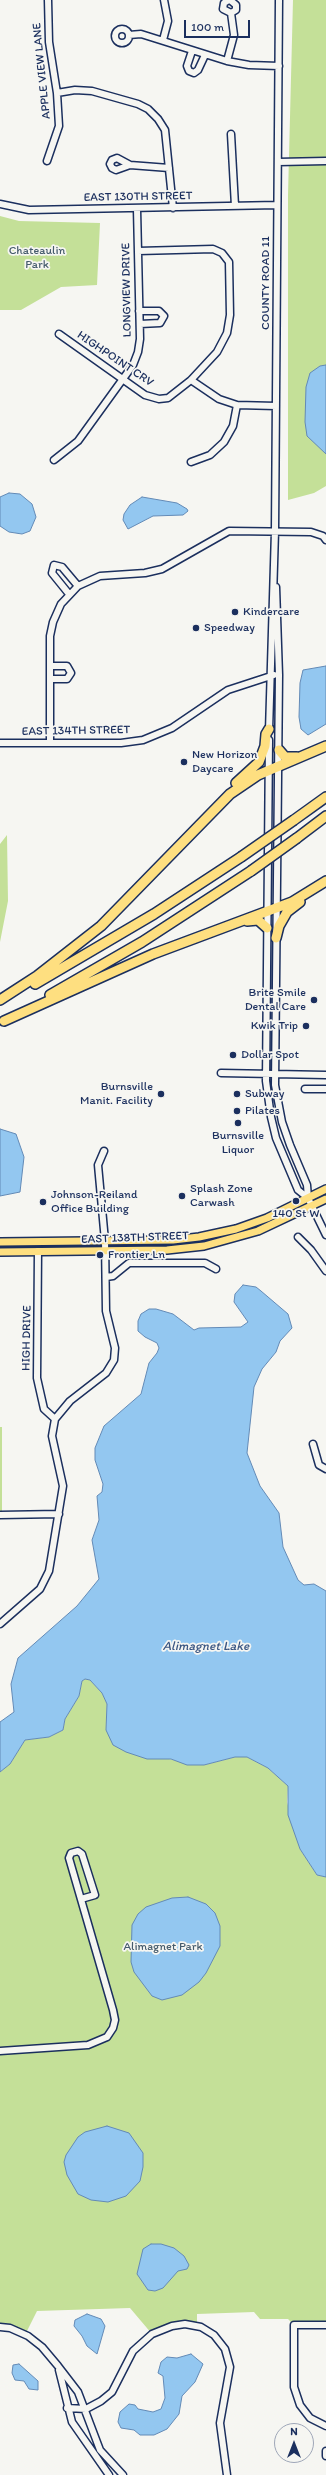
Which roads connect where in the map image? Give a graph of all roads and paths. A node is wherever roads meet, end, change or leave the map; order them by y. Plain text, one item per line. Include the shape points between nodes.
1 (48, 0) edge
2 (164, 0) edge
3 (229, 0) edge
4 (279, 0) edge
5 (231, 13) junction
6 (129, 36) dead end
7 (163, 40) junction
8 (192, 52) junction
9 (205, 55) junction
10 (227, 61) junction
11 (279, 66) junction
12 (57, 93) junction
13 (230, 134) dead end
14 (47, 161) dead end
15 (326, 161) edge
16 (278, 162) junction
17 (130, 165) dead end
18 (169, 168) junction
19 (0, 204) edge
20 (278, 205) junction
21 (234, 206) junction
22 (173, 208) junction
23 (137, 209) junction
24 (138, 251) junction
25 (139, 312) junction
26 (140, 324) junction
27 (59, 334) dead end
28 (123, 379) junction
29 (191, 380) junction
30 (237, 405) junction
31 (276, 406) junction
32 (54, 460) dead end
33 (191, 462) dead end
34 (275, 531) junction
35 (325, 536) edge
36 (274, 566) junction
37 (78, 586) junction
38 (69, 594) junction
39 (50, 666) junction
40 (270, 675) junction
41 (279, 675) junction
42 (50, 679) junction
43 (270, 729) junction
44 (0, 743) edge
45 (50, 743) junction
46 (325, 746) edge
47 (279, 750) junction
48 (279, 766) junction
49 (268, 771) junction
50 (230, 794) junction
51 (326, 796) edge
52 (326, 816) edge
53 (324, 882) edge
54 (276, 907) junction
55 (267, 911) junction
56 (225, 927) junction
57 (267, 928) junction
58 (276, 938) junction
59 (0, 1002) edge
60 (2, 1022) edge
61 (221, 1074) dead end
62 (266, 1074) junction
63 (275, 1075) junction
64 (326, 1075) edge
65 (305, 1089) dead end
66 (326, 1089) edge
67 (104, 1151) dead end
68 (326, 1189) edge
69 (308, 1198) junction
70 (326, 1199) edge
71 (312, 1206) junction
72 (326, 1235) edge
73 (298, 1237) dead end
74 (105, 1241) junction
75 (0, 1242) edge
76 (105, 1250) junction
77 (38, 1251) junction
78 (0, 1252) edge
79 (216, 1268) dead end
80 (326, 1271) edge
81 (106, 1276) junction
82 (55, 1419) junction
83 (313, 1444) dead end
84 (326, 1469) edge
85 (60, 1514) junction
86 (0, 1515) edge
87 (0, 1624) edge
88 (81, 1899) junction
89 (0, 2051) edge
90 (326, 2325) edge
91 (0, 2327) edge
92 (58, 2366) junction
93 (67, 2408) junction
94 (86, 2409) junction
95 (326, 2426) edge
96 (326, 2451) edge
97 (326, 2456) edge
98 (109, 2475) edge
99 (123, 2475) edge
100 (227, 2475) edge

1 - 12 street, APPLE VIEW LANE via 49,42
2 - 7 street via 168,21
3 - 5 street via 236,5 236,10
3 - 5 street via 224,3 224,9
4 - 11 street, COUNTY ROAD 11
5 - 10 street via 234,35
6 - 7 street via 141,34
7 - 8 street
8 - 9 street
8 - 9 street via 187,66 189,71 194,73
9 - 10 street
10 - 11 street
11 - 16 street, COUNTY ROAD 11
12 - 14 street, APPLE VIEW LANE via 59,126
12 - 18 street via 92,91 148,109 164,130
13 - 21 street
15 - 16 street
16 - 20 street, COUNTY ROAD 11
17 - 18 street
18 - 22 street
19 - 23 street, EAST 130TH STREET via 29,210
20 - 21 street, EAST 130TH STREET
20 - 31 street, COUNTY ROAD 11
21 - 22 street, EAST 130TH STREET
22 - 23 street, EAST 130TH STREET
23 - 24 street, LONGVIEW DRIVE
24 - 25 street, LONGVIEW DRIVE
24 - 29 street, HIGHPOINT CRV via 213,249 222,253 229,262 230,315 227,333 217,352
25 - 26 street, LONGVIEW DRIVE
25 - 26 street via 159,311 164,316 160,323
26 - 28 street, LONGVIEW DRIVE via 138,352
27 - 28 street, HIGHPOINT CRV
28 - 29 street, HIGHPOINT CRV via 145,395 160,398 168,398
28 - 32 street, LONGVIEW DRIVE via 78,441
29 - 30 street via 219,399
30 - 31 street
30 - 33 street via 233,426 224,442 210,454
31 - 34 street, COUNTY ROAD 11
34 - 35 street via 311,532
34 - 36 street, COUNTY ROAD 11
34 - 37 street via 230,532 162,569 145,573 100,576
36 - 40 street
36 - 41 street via 278,602
37 - 38 street
37 - 38 street via 62,567 54,565 52,573
38 - 39 street via 53,622
39 - 42 street
39 - 42 street via 67,666 71,673 67,679
40 - 41 street, EAST 134TH STREET
40 - 43 street
40 - 45 street, EAST 134TH STREET via 228,690 172,728 143,740 121,743
41 - 47 street
42 - 45 street
43 - 49 street
43 - 50 highway via 266,734 259,762 231,788
44 - 45 street, EAST 134TH STREET
46 - 47 highway via 291,759
46 - 48 highway
47 - 48 street
48 - 49 highway
48 - 54 street
49 - 50 highway
49 - 55 street
50 - 59 highway via 101,926
51 - 59 highway, bridge via 241,857 154,914
52 - 60 highway, bridge via 251,871 142,942
53 - 54 highway via 292,902
53 - 58 highway via 316,892 287,912
54 - 55 highway
54 - 58 street
55 - 56 highway
55 - 57 street
56 - 57 highway via 254,920
56 - 60 highway via 153,954
57 - 62 street
58 - 63 street
61 - 62 street
62 - 63 street
62 - 69 street via 276,1138 298,1190
63 - 64 street
63 - 69 street via 282,1122 307,1185
65 - 66 street
67 - 74 street via 98,1165
68 - 69 main road, EAST 138TH STREET
69 - 71 street
69 - 74 main road, EAST 138TH STREET via 268,1218 216,1234 173,1240
70 - 71 main road, EAST 138TH STREET
71 - 72 street
71 - 76 main road, EAST 138TH STREET via 258,1231 217,1243 185,1249
73 - 80 street
74 - 75 main road, EAST 138TH STREET
74 - 76 street
76 - 77 main road, EAST 138TH STREET
76 - 81 street
77 - 78 main road, EAST 138TH STREET
77 - 82 street, HIGH DRIVE via 37,1378 44,1410
79 - 81 street via 206,1263 129,1264 113,1276
81 - 82 street via 106,1311 115,1348 114,1360 106,1373 70,1401
82 - 85 street via 52,1436 63,1486
83 - 84 street via 319,1465
85 - 86 street
85 - 87 street via 46,1580 40,1589
88 - 88 street via 95,1895 82,1854 78,1851 71,1853 69,1858
88 - 89 street via 113,2010 113,2028 107,2037 88,2045
90 - 95 street via 294,2325 294,2387 300,2405 310,2418
91 - 92 street via 10,2328 28,2336 42,2347
92 - 93 street
92 - 94 street via 78,2392
93 - 94 street
93 - 98 street via 72,2422
94 - 99 street via 100,2450
94 - 100 street via 112,2392 133,2351 152,2334 172,2326 186,2324 201,2327 214,2335 226,2349 230,2367 220,2423
96 - 97 street

